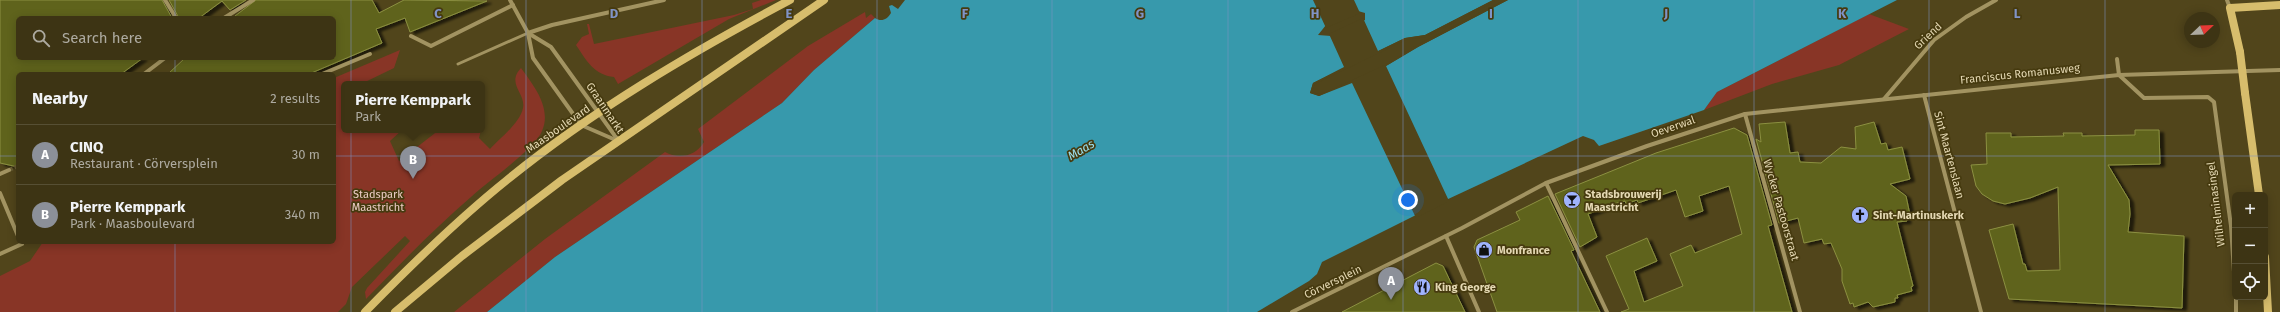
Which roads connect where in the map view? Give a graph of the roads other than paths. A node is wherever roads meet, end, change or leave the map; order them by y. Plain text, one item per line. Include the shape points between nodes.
1 (164, 0) edge
2 (253, 0) edge
3 (510, 0) edge
4 (664, 0) edge
5 (790, 0) edge
6 (824, 0) edge
7 (1996, 0) edge
8 (2229, 4) edge
9 (513, 5) junction
10 (2280, 5) edge
11 (175, 16) edge
12 (227, 16) edge
13 (528, 33) junction
14 (412, 36) dead end
15 (370, 54) dead end
16 (2117, 59) dead end
17 (162, 60) edge
18 (458, 64) dead end
19 (2280, 70) edge
20 (147, 72) edge
21 (327, 72) edge
22 (2119, 75) junction
23 (1924, 95) junction
24 (1884, 99) junction
25 (600, 114) junction
26 (1745, 114) junction
27 (581, 126) junction
28 (618, 141) junction
29 (9, 170) tunnel mouth
30 (0, 174) edge
31 (1546, 183) junction
32 (2258, 192) edge
33 (0, 193) edge
34 (16, 231) edge
35 (1446, 236) junction
36 (19, 244) edge
37 (0, 254) edge
38 (2233, 264) edge
39 (2265, 264) edge
40 (2236, 300) edge
41 (364, 312) edge
42 (395, 312) edge
43 (1292, 312) edge
44 (1480, 312) edge
45 (1607, 312) edge
46 (1800, 312) edge
47 (1981, 312) edge
48 (2236, 312) edge
49 (2268, 312) edge

1 - 11 street
2 - 12 street
3 - 9 street
4 - 13 street via 552,25
5 - 25 main road, Maasboulevard via 689,57
6 - 28 main road
7 - 24 street, Griend via 1934,40
8 - 10 main road
8 - 32 main road, bridge via 2240,52
9 - 13 street
9 - 14 street via 431,46
13 - 18 lane
13 - 25 street, Graanmarkt via 551,47
13 - 27 street via 533,58
15 - 21 street
16 - 22 street
17 - 20 street
19 - 22 street, Franciscus Romanusweg
22 - 23 street, Franciscus Romanusweg
22 - 38 street, Wilhelminasingel via 2144,98 2208,97 2214,102 2231,226
23 - 24 street, Oeverwal
23 - 47 street, Sint Maartenslaan
24 - 26 street, Oeverwal
25 - 27 main road, Maasboulevard
25 - 28 street, Graanmarkt
26 - 31 street, Oeverwal
26 - 46 street, Wycker Pastoorstraat
27 - 28 street, Graanmarkt
27 - 41 main road, Maasboulevard via 531,161 483,200
28 - 42 main road via 504,223
29 - 30 street
31 - 35 street, Oeverwal
31 - 45 street
33 - 34 street
35 - 43 street, Cörversplein
35 - 44 street
36 - 37 street
39 - 49 main road
40 - 48 street

